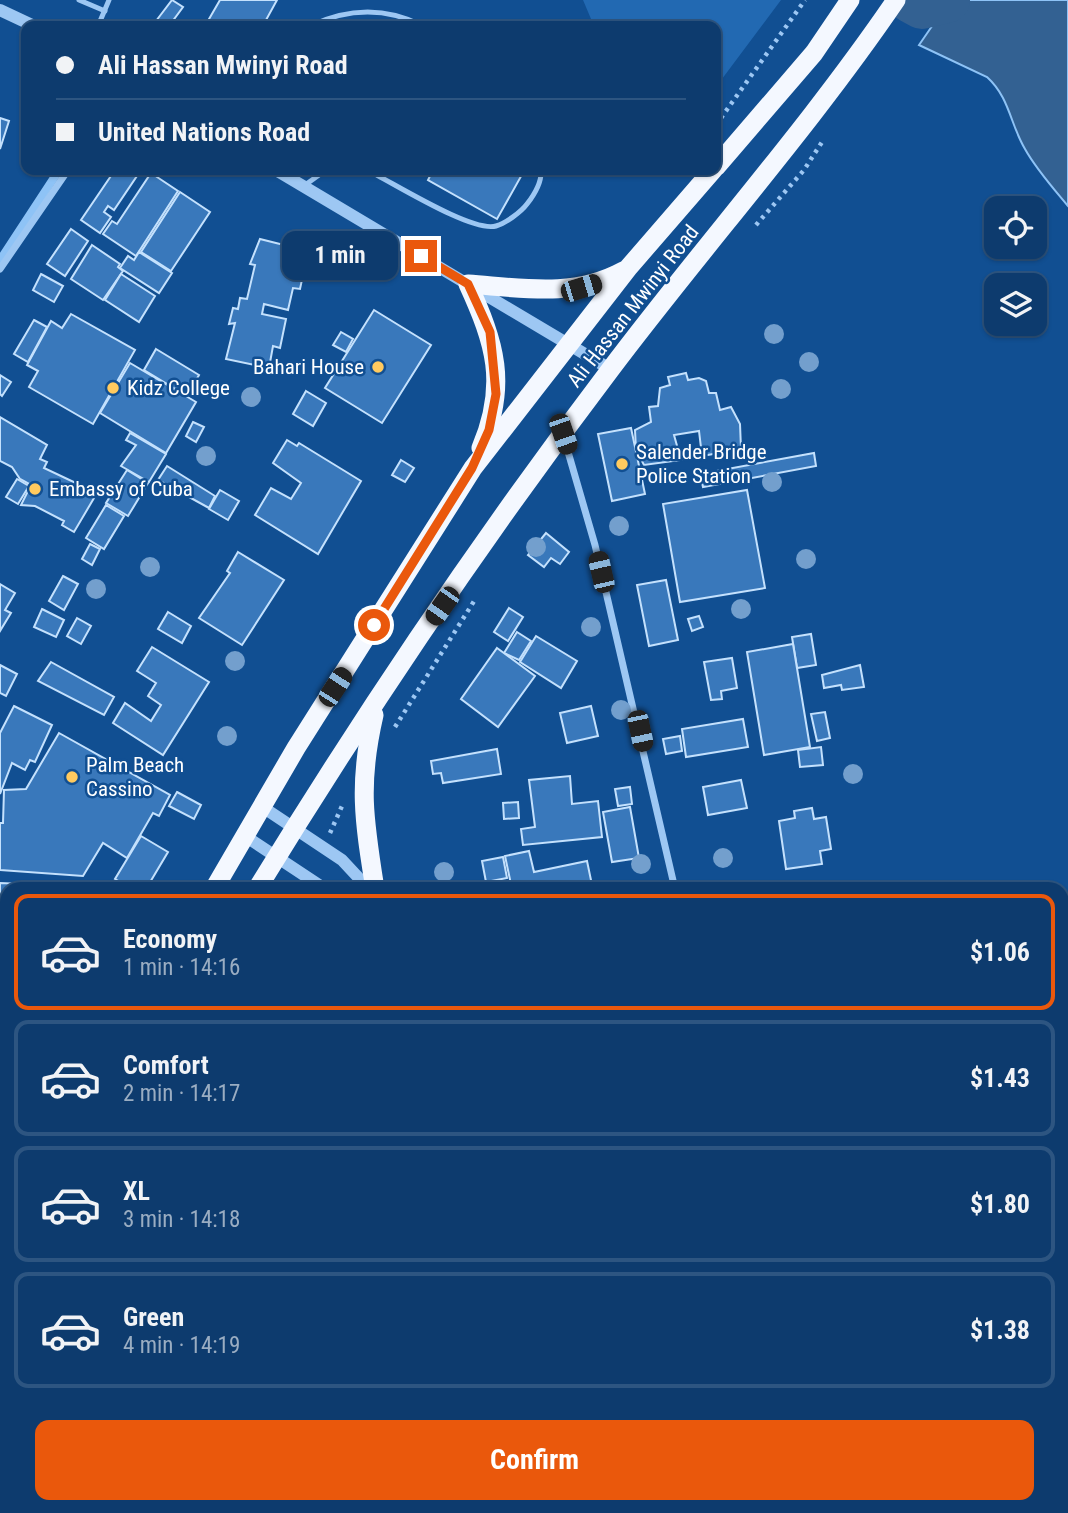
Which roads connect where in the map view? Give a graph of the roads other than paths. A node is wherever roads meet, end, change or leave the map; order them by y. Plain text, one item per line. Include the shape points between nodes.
1 (79, 0) edge
2 (109, 0) edge
3 (850, 0) edge
4 (896, 0) edge
5 (0, 10) edge
6 (105, 11) junction
7 (23, 21) edge
8 (100, 21) edge
9 (325, 21) edge
10 (413, 21) edge
11 (721, 160) edge
12 (65, 175) edge
13 (284, 175) edge
14 (319, 175) edge
15 (377, 175) edge
16 (540, 175) edge
17 (708, 175) edge
18 (303, 186) junction
19 (629, 267) junction
20 (0, 269) edge
21 (468, 284) junction
22 (569, 344) junction
23 (610, 369) junction
24 (563, 434) junction
25 (472, 468) junction
26 (377, 700) junction
27 (261, 806) junction
28 (296, 827) junction
29 (244, 836) junction
30 (277, 856) junction
31 (218, 882) edge
32 (261, 882) edge
33 (315, 882) edge
34 (362, 882) edge
35 (374, 882) edge
36 (672, 882) edge

1 - 6 lane
2 - 6 lane
3 - 11 highway, Ali Hassan Mwinyi Road via 814,53
4 - 23 highway, Ali Hassan Mwinyi Road via 845,75
5 - 7 street
6 - 8 lane
9 - 10 lane via 369,11 400,14
12 - 20 street
13 - 18 street
14 - 18 lane
15 - 16 lane via 477,226 495,226 525,207
17 - 19 highway, Ali Hassan Mwinyi Road
18 - 21 street
19 - 21 highway via 604,281 559,290
19 - 22 highway, Ali Hassan Mwinyi Road
21 - 22 street
21 - 25 highway via 490,332 496,375 489,430
22 - 23 street
22 - 25 highway, Ali Hassan Mwinyi Road
23 - 24 highway, Ali Hassan Mwinyi Road
24 - 26 highway, Ali Hassan Mwinyi Road
24 - 36 street via 595,545
25 - 27 highway, Ali Hassan Mwinyi Road
26 - 28 highway, Ali Hassan Mwinyi Road
26 - 35 highway via 364,760 362,799
27 - 28 street
27 - 29 highway, Ali Hassan Mwinyi Road
28 - 30 highway, Ali Hassan Mwinyi Road
28 - 34 street via 342,860
29 - 30 street
29 - 31 highway, Ali Hassan Mwinyi Road
30 - 32 highway, Ali Hassan Mwinyi Road
30 - 33 street

